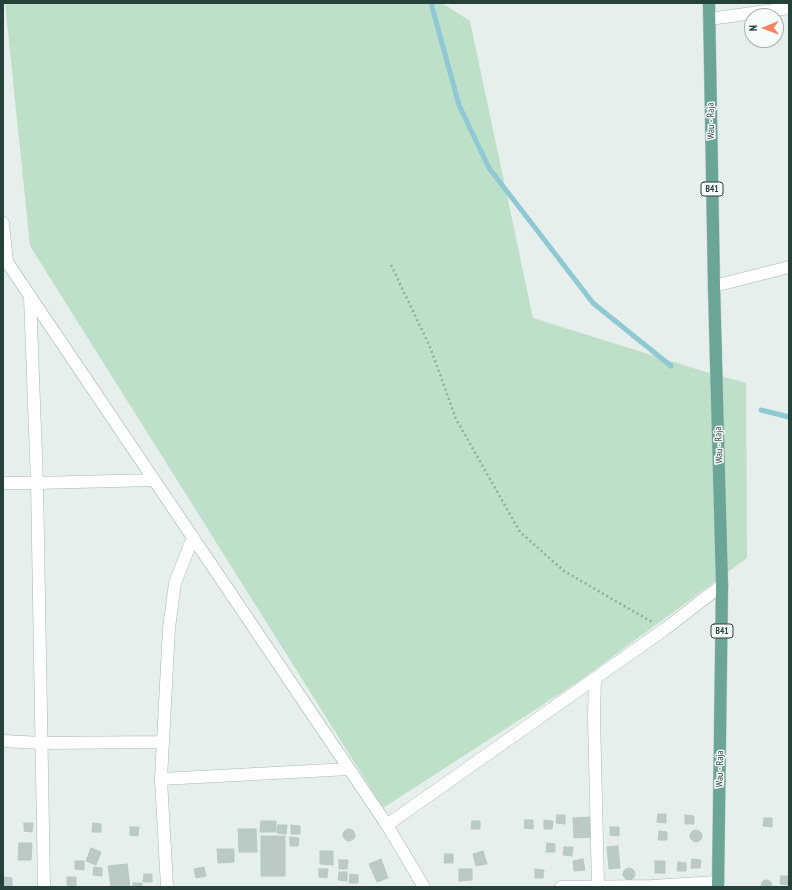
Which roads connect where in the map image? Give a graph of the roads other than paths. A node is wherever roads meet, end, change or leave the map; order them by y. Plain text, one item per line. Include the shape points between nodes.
1 (709, 3) edge
2 (789, 8) edge
3 (709, 19) junction
4 (3, 223) edge
5 (5, 262) edge
6 (789, 267) edge
7 (714, 286) junction
8 (30, 297) junction
9 (154, 480) junction
10 (3, 483) edge
11 (37, 483) junction
12 (193, 537) junction
13 (722, 585) junction
14 (594, 679) junction
15 (3, 741) edge
16 (163, 742) junction
17 (42, 743) junction
18 (350, 769) junction
19 (161, 779) junction
20 (387, 825) junction
21 (718, 884) edge
22 (598, 886) edge
23 (44, 887) edge
24 (167, 887) edge
25 (424, 887) edge
26 (561, 887) edge

1 - 3 main road, Wau - Raja / B41
2 - 3 street
3 - 7 main road, Wau - Raja / B41
4 - 5 street
5 - 8 street
6 - 7 street
7 - 13 main road, Wau - Raja / B41
8 - 9 street
8 - 11 street
9 - 11 street
9 - 12 street
10 - 11 street
11 - 17 street
12 - 16 street via 175,584 169,628
12 - 18 street
13 - 14 street
13 - 21 main road, Wau - Raja / B41
14 - 20 street
14 - 22 street
15 - 17 street
16 - 17 street
16 - 19 street
17 - 23 street
18 - 19 street
18 - 20 street
19 - 24 street
20 - 25 street
21 - 22 street
22 - 26 street

